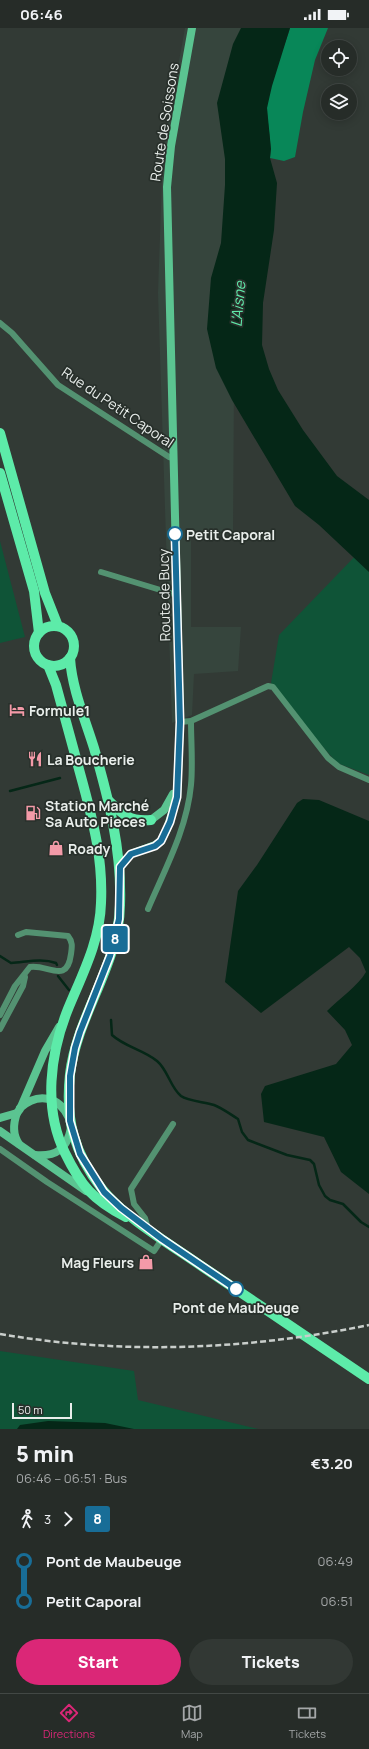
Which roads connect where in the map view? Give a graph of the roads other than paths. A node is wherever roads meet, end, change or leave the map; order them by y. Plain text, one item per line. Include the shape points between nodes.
1 (192, 28) edge
2 (170, 291) joint
3 (0, 323) edge
4 (0, 433) edge
5 (173, 458) junction
6 (0, 473) edge
7 (101, 572) dead end
8 (177, 595) junction
9 (58, 626) junction
10 (39, 633) junction
11 (70, 658) junction
12 (48, 665) junction
13 (191, 721) junction
14 (180, 722) junction
15 (178, 778) junction
16 (369, 780) edge
17 (109, 801) junction
18 (151, 820) joint
19 (120, 867) junction
20 (148, 909) dead end
21 (18, 935) dead end
22 (25, 975) junction
23 (68, 1010) junction
24 (0, 1015) edge
25 (0, 1029) edge
26 (51, 1100) junction
27 (18, 1111) junction
28 (0, 1118) edge
29 (70, 1124) junction
30 (173, 1124) dead end
31 (0, 1131) edge
32 (20, 1146) junction
33 (62, 1148) junction
34 (0, 1149) edge
35 (34, 1155) junction
36 (89, 1193) junction
37 (148, 1229) junction
38 (162, 1239) junction
39 (369, 1379) edge

1 - 2 main road, Route de Soissons via 168,171
2 - 5 main road, Route de Bucy
3 - 5 street, Rue du Petit Caporal via 16,337 58,385 169,458
4 - 9 main road via 45,593
5 - 8 main road, Route de Bucy
6 - 10 main road via 34,591
7 - 8 street
8 - 14 main road, Route de Bucy
9 - 10 main road via 44,628
9 - 11 main road via 73,639 74,646
10 - 12 main road via 34,646 35,653
11 - 12 main road via 60,666
11 - 17 main road via 74,685
12 - 23 main road via 72,741 97,838 100,861 99,923 90,957
13 - 14 street
13 - 16 street via 268,686 272,687 328,758 339,767
13 - 20 street via 191,784 186,814 182,831
14 - 15 main road, Route de Bucy
15 - 18 main road, Route de Bucy via 170,803
15 - 19 main road, Route de Bucy via 173,812 161,841 155,846 131,854
17 - 18 main road via 124,816 141,821
17 - 19 main road
19 - 29 main road via 119,919 110,956 75,1048 70,1076
21 - 22 street via 26,932 68,936 72,940 69,966 64,970 58,972 34,966 30,967
22 - 24 street via 15,986
22 - 25 street
23 - 26 main road via 57,1043
23 - 27 main road via 45,1051
26 - 27 main road via 34,1100
26 - 29 main road via 65,1110
26 - 33 main road
27 - 28 main road
27 - 32 main road via 13,1127
29 - 33 main road via 69,1137
29 - 37 main road via 80,1154 104,1192
30 - 37 street via 131,1189 134,1204 145,1218
31 - 32 main road
32 - 35 main road
33 - 35 main road via 50,1155
33 - 36 main road
34 - 38 street via 154,1251
35 - 36 main road
36 - 37 main road via 114,1211
37 - 38 main road
38 - 39 main road

